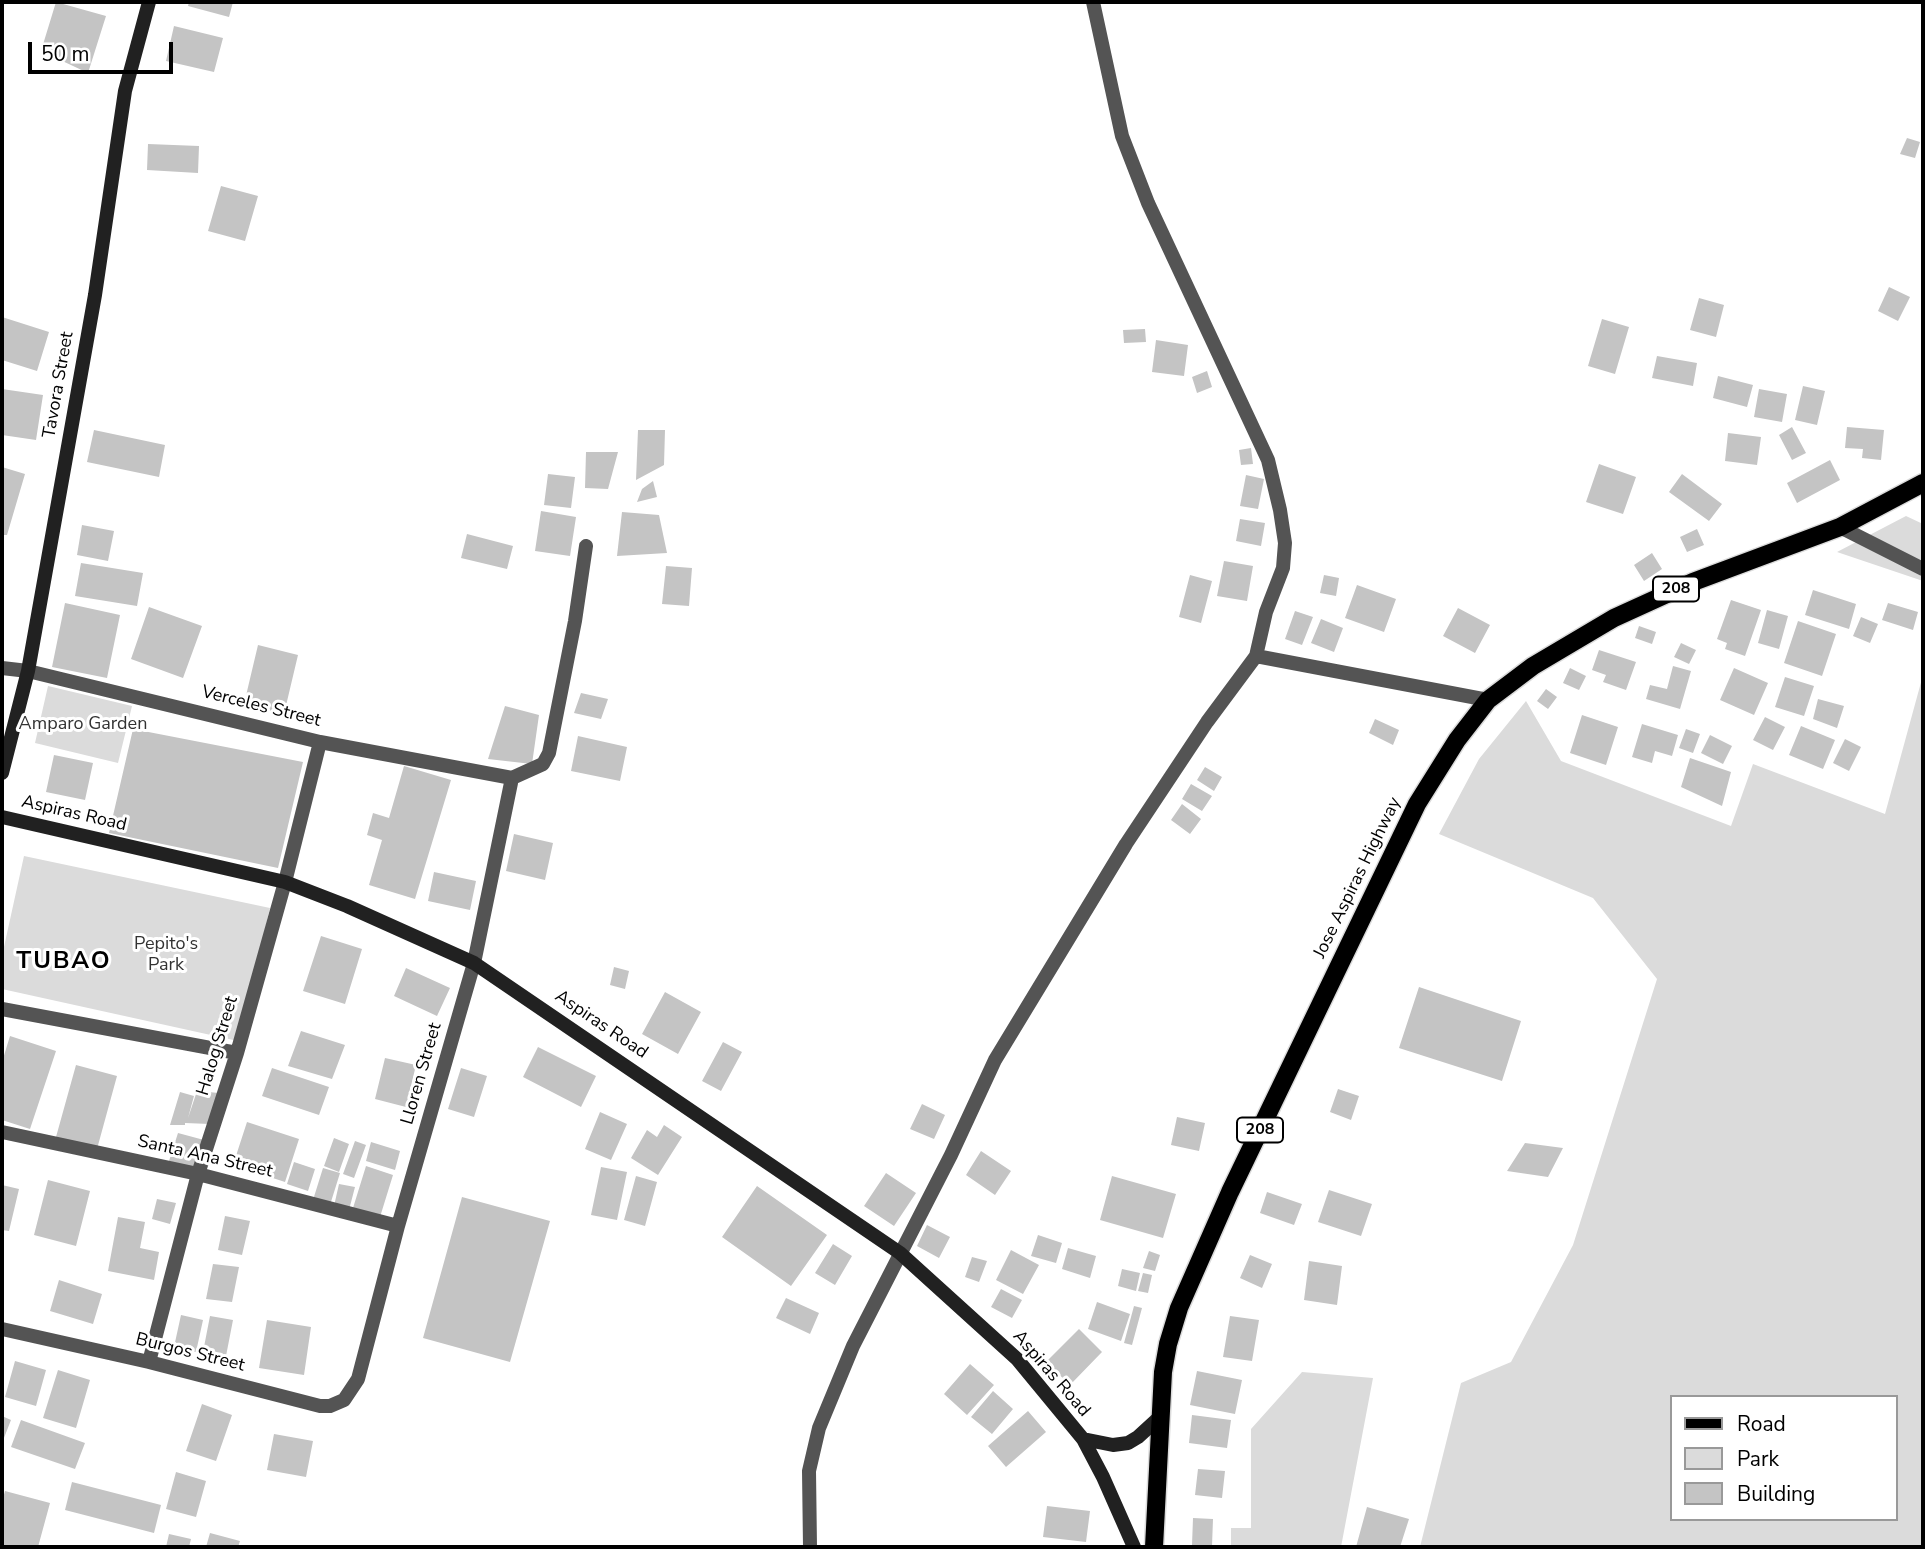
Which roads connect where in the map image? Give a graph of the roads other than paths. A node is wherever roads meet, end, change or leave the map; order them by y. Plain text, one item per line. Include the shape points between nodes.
1 (149, 2) edge
2 (1093, 2) edge
3 (1923, 483) edge
4 (1840, 527) junction
5 (586, 546) dead end
6 (1923, 569) edge
7 (1256, 656) junction
8 (2, 668) edge
9 (28, 671) junction
10 (1488, 701) junction
11 (320, 742) junction
12 (2, 773) edge
13 (512, 778) junction
14 (2, 817) edge
15 (285, 882) junction
16 (474, 962) junction
17 (2, 1009) edge
18 (237, 1054) junction
19 (2, 1132) edge
20 (198, 1174) junction
21 (398, 1226) junction
22 (900, 1253) junction
23 (2, 1329) edge
24 (149, 1362) junction
25 (358, 1379) joint
26 (1161, 1416) junction
27 (1083, 1439) junction
28 (810, 1547) edge
29 (1134, 1547) edge
30 (1154, 1547) edge

1 - 9 main road, Tavora Street via 125,91
2 - 7 street via 1122,136 1148,204 1268,460 1285,542 1283,568
3 - 4 main road, Jose Aspiras Highway / 208
4 - 6 street
4 - 10 main road, Jose Aspiras Highway / 208 via 1693,582 1614,618 1533,666
5 - 13 street via 549,753 543,764
7 - 10 street
7 - 22 street via 1126,844 1026,1007
8 - 9 street, Verceles Street
9 - 11 street, Verceles Street
9 - 12 main road, Tavora Street
10 - 26 main road, Jose Aspiras Highway / 208 via 1417,804 1205,1247 1168,1344
11 - 13 street, Verceles Street
11 - 15 street, Halog Street
13 - 16 street, Lloren Street
14 - 15 main road, Aspiras Road
15 - 16 main road, Aspiras Road
15 - 18 street, Halog Street
16 - 21 street, Lloren Street
16 - 22 main road, Aspiras Road
17 - 18 street
18 - 20 street, Halog Street
19 - 20 street, Santa Ana Street
20 - 21 street, Santa Ana Street
20 - 24 street, Halog Street
21 - 25 street, Lloren Street
22 - 27 main road, Aspiras Road via 1017,1359
22 - 28 street via 853,1346 819,1428 809,1471
23 - 24 street, Burgos Street
24 - 25 street, Burgos Street via 320,1406 340,1403
26 - 27 main road, Aspiras Road via 1128,1443
26 - 30 main road, Jose Aspiras Highway / 208
27 - 29 main road, Aspiras Road

